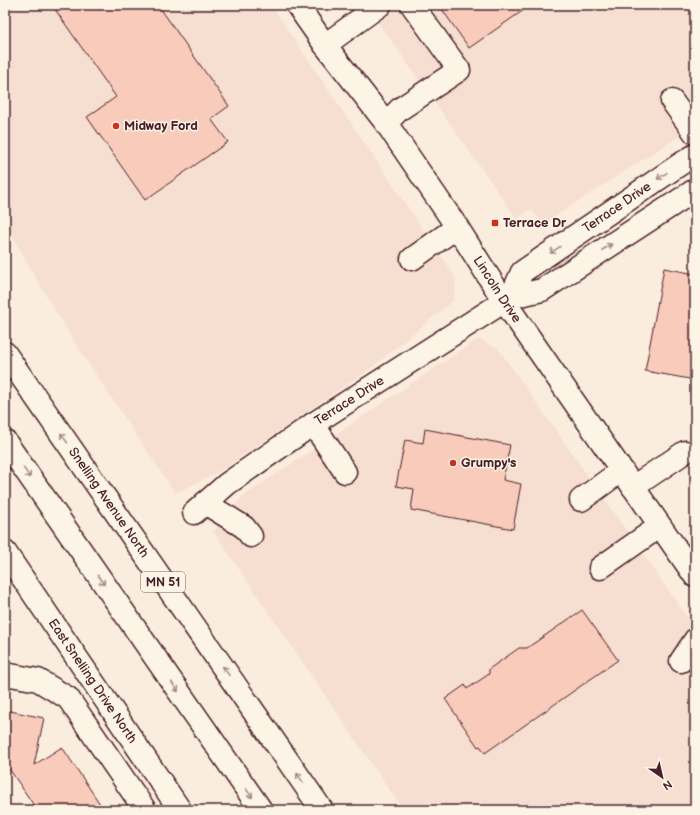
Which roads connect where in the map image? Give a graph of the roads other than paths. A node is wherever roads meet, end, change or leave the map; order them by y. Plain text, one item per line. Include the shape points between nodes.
1 (297, 5) edge
2 (380, 5) edge
3 (412, 5) edge
4 (325, 45) junction
5 (672, 101) dead end
6 (386, 123) junction
7 (695, 133) edge
8 (695, 155) edge
9 (695, 190) edge
10 (457, 227) junction
11 (412, 259) dead end
12 (508, 299) junction
13 (5, 353) edge
14 (313, 424) junction
15 (5, 441) edge
16 (685, 452) dead end
17 (345, 472) dead end
18 (627, 478) junction
19 (581, 500) dead end
20 (660, 526) junction
21 (251, 536) dead end
22 (5, 552) edge
23 (600, 568) dead end
24 (695, 576) edge
25 (695, 640) edge
26 (681, 662) dead end
27 (5, 674) edge
28 (145, 810) edge
29 (180, 810) edge
30 (261, 810) edge
31 (322, 810) edge

1 - 4 main road, Lincoln Drive
2 - 4 main road
3 - 6 main road via 459,70 400,109
4 - 6 main road, Lincoln Drive
5 - 7 main road
6 - 10 main road, Lincoln Drive
8 -> 12 main road, Terrace Drive via 522,272
12 -> 9 main road, Terrace Drive via 542,290
10 - 11 main road
10 - 12 main road, Lincoln Drive
12 - 14 main road, Terrace Drive
12 - 18 main road, Lincoln Drive
31 -> 13 main road, Snelling Avenue North / MN 51
14 - 17 main road
14 - 21 main road, Terrace Drive via 227,484 200,508 244,527
15 -> 30 main road
16 - 18 main road
18 - 19 main road
18 - 20 main road, Lincoln Drive
20 - 23 main road
20 - 24 main road, Lincoln Drive
22 - 29 main road, East Snelling Drive North
25 - 26 main road
27 - 28 main road via 38,680 68,698

